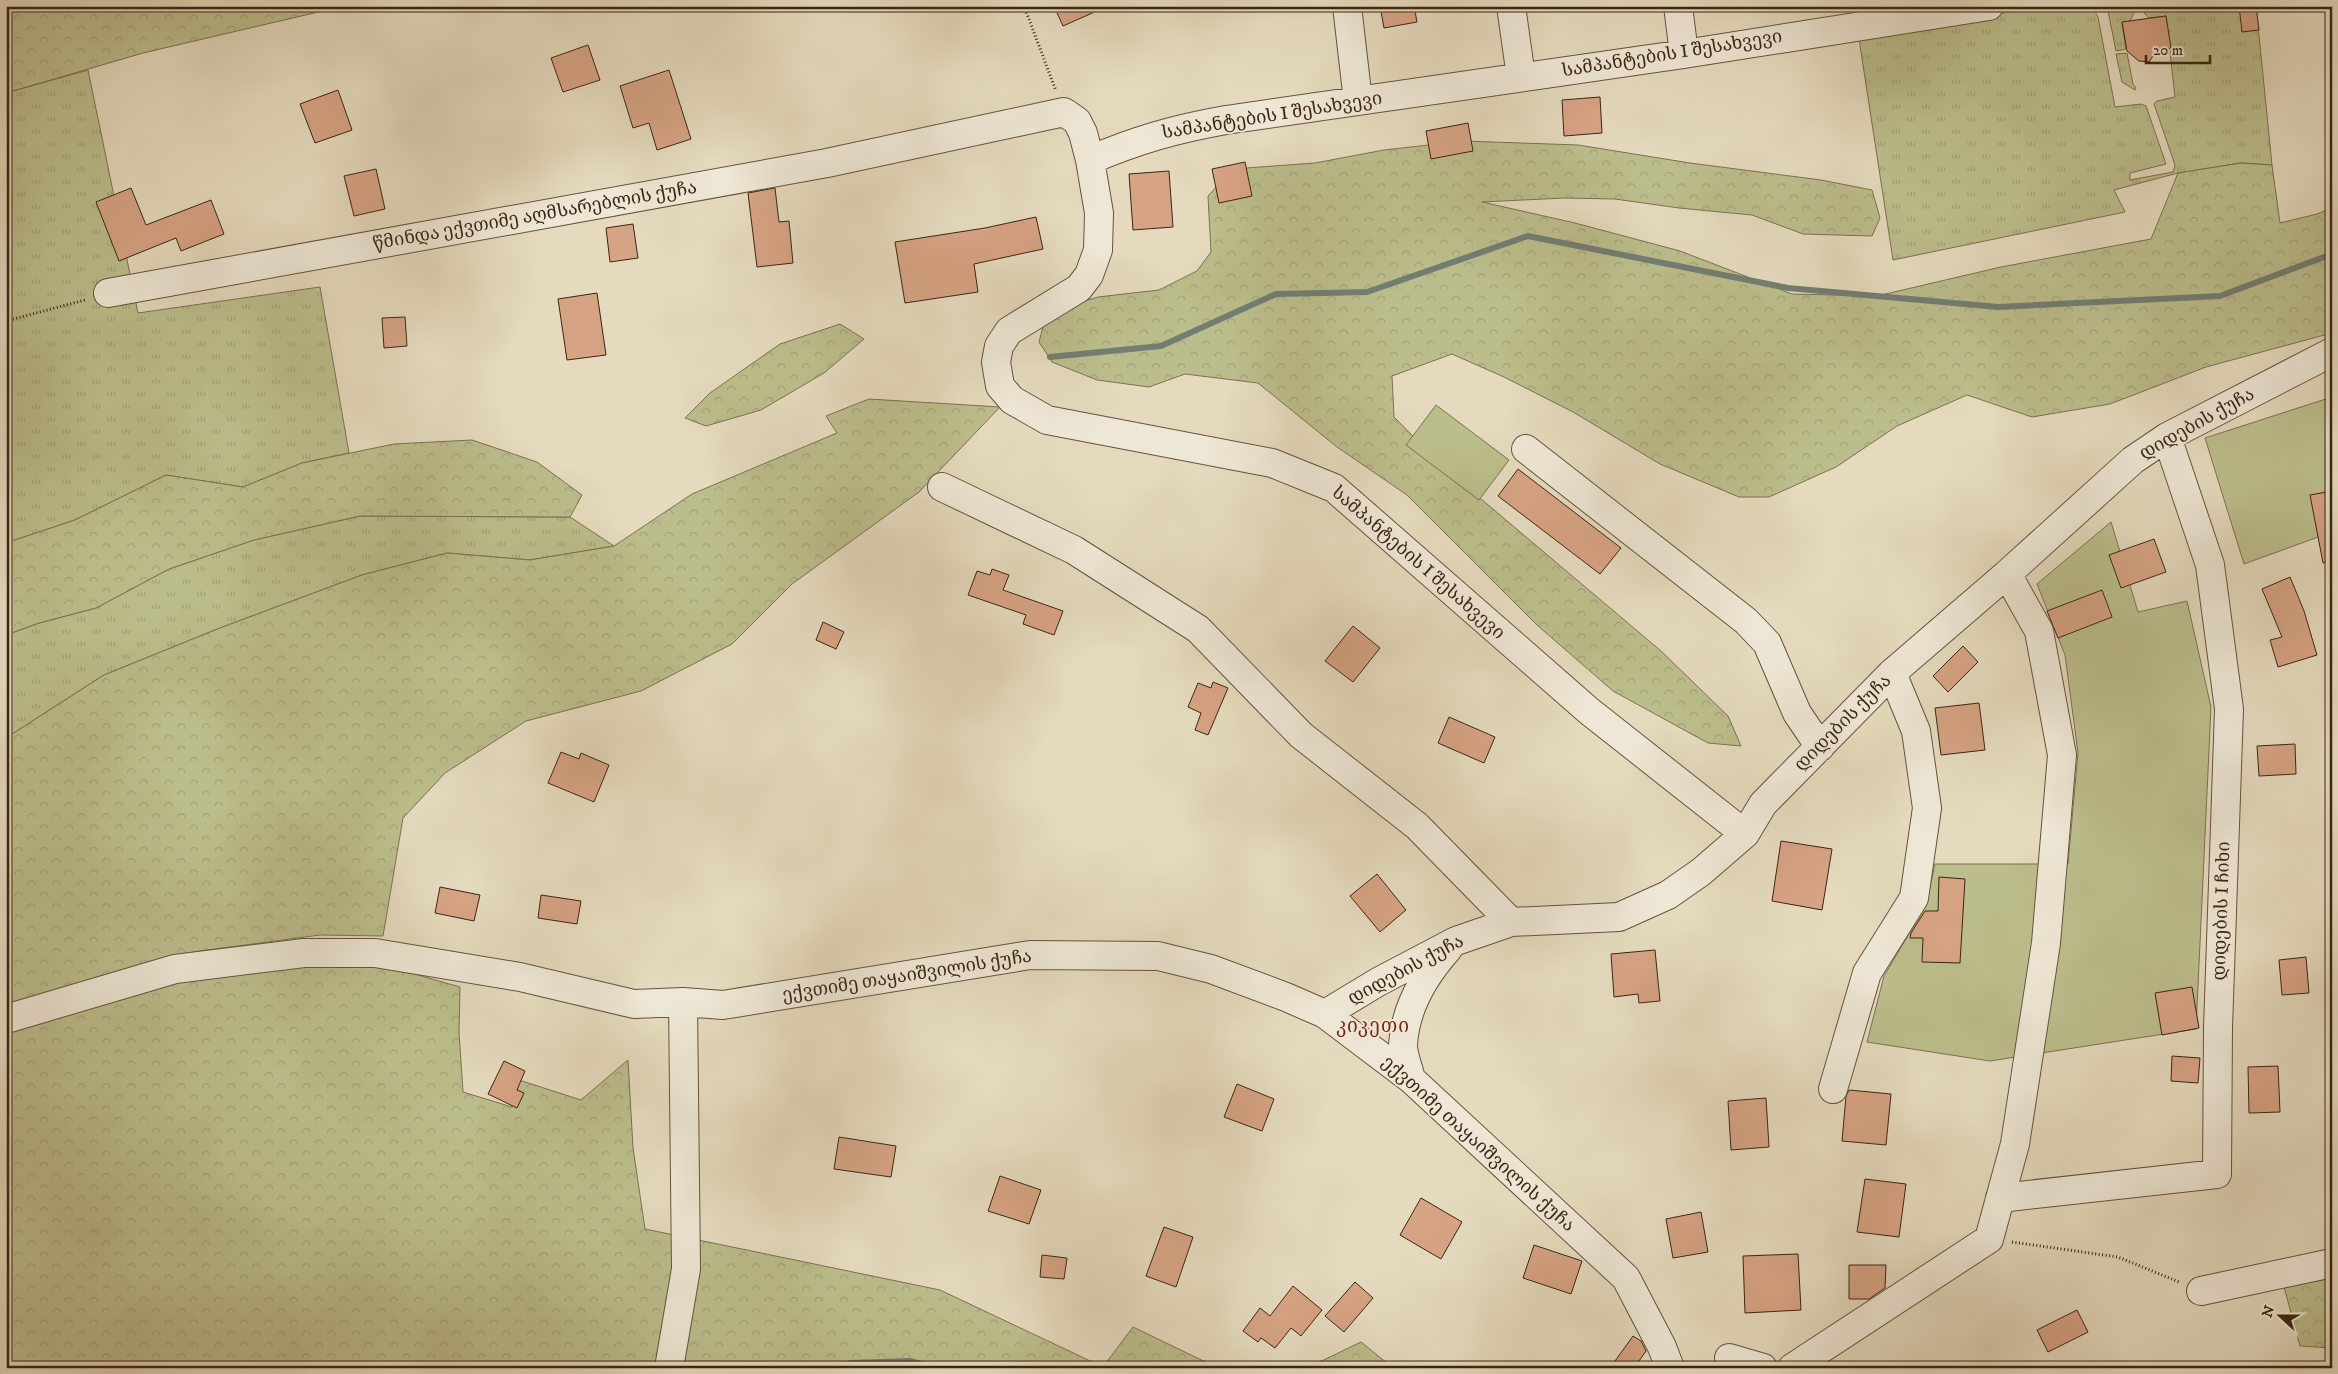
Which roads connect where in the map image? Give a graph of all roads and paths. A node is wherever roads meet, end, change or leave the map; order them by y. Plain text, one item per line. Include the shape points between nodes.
1 (1024, 6) edge
2 (1347, 6) edge
3 (1512, 6) edge
4 (1678, 6) edge
5 (1989, 6) edge
6 (1904, 13) edge
7 (1684, 54) junction
8 (1521, 77) junction
9 (1358, 101) junction
10 (1064, 112) junction
11 (1090, 160) junction
12 (108, 293) joint
13 (6, 321) edge
14 (2332, 352) edge
15 (2168, 437) junction
16 (1526, 450) dead end
17 (942, 487) dead end
18 (2007, 574) junction
19 (1892, 673) junction
20 (1820, 746) junction
21 (1745, 834) junction
22 (1511, 922) junction
23 (1456, 941) junction
24 (683, 1002) junction
25 (1325, 1014) junction
26 (6, 1019) edge
27 (1411, 1079) junction
28 (1833, 1089) dead end
29 (2000, 1198) junction
30 (1989, 1239) junction
31 (2332, 1262) edge
32 (2201, 1290) joint
33 (677, 1322) junction
34 (1729, 1358) dead end
35 (657, 1368) edge
36 (669, 1368) edge
37 (1670, 1368) edge
38 (1763, 1368) edge
39 (1792, 1368) edge

1 - 10 path
2 - 9 street
3 - 8 street
4 - 7 street
5 - 6 street, სამპანტების I შესახვევი
6 - 7 street, სამპანტების I შესახვევი
7 - 8 street, სამპანტების I შესახვევი
8 - 9 street, სამპანტების I შესახვევი
9 - 11 street, სამპანტების I შესახვევი via 1174,129 1128,143
10 - 11 street via 1077,121
10 - 12 street, წმინდა ექვთიმე აღმსარებლის ქუჩა via 827,163
11 - 21 street, სამპანტების I შესახვევი via 1099,213 1098,250 1089,275 1079,288 1009,331 1000,346 996,362 1000,386 1012,400 1047,420 1272,463 1334,488 1589,711
12 - 13 path
14 - 15 street, დიდების ქუჩა
15 - 18 street, დიდების ქუჩა via 2134,460
15 - 29 street, დიდების I ჩიხი via 2210,565 2229,709 2218,1028 2217,1174
16 - 20 street via 1746,621 1767,643 1797,713
17 - 22 street via 1074,550 1198,629 1301,735 1417,826
18 - 19 street, დიდების ქუჩა
18 - 29 street via 2039,631 2062,756 2046,943 2015,1144
19 - 20 street, დიდების ქუჩა
19 - 28 street via 1916,731 1926,808 1914,898 1867,973
20 - 21 street, დიდების ქუჩა via 1763,804
21 - 22 street, დიდების ქუჩა via 1668,895 1619,918
22 - 23 street, დიდების ქუჩა
23 - 25 street, დიდების ქუჩა
23 - 27 street via 1433,965 1412,1002 1403,1046
24 - 25 street, ექვთიმე თაყაიშვილის ქუჩა via 723,1005 1030,955 1158,956 1210,969
24 - 26 street, ექვთიმე თაყაიშვილის ქუჩა via 634,1004 520,977 375,953 304,953 174,969
24 - 33 street via 686,1269
25 - 27 street, ექვთიმე თაყაიშვილის ქუჩა
27 - 37 street, ექვთიმე თაყაიშვილის ქუჩა via 1626,1278
29 - 30 street
30 - 32 path via 2118,1257
30 - 39 street
31 - 32 street
33 - 35 street
33 - 36 street
34 - 38 street

